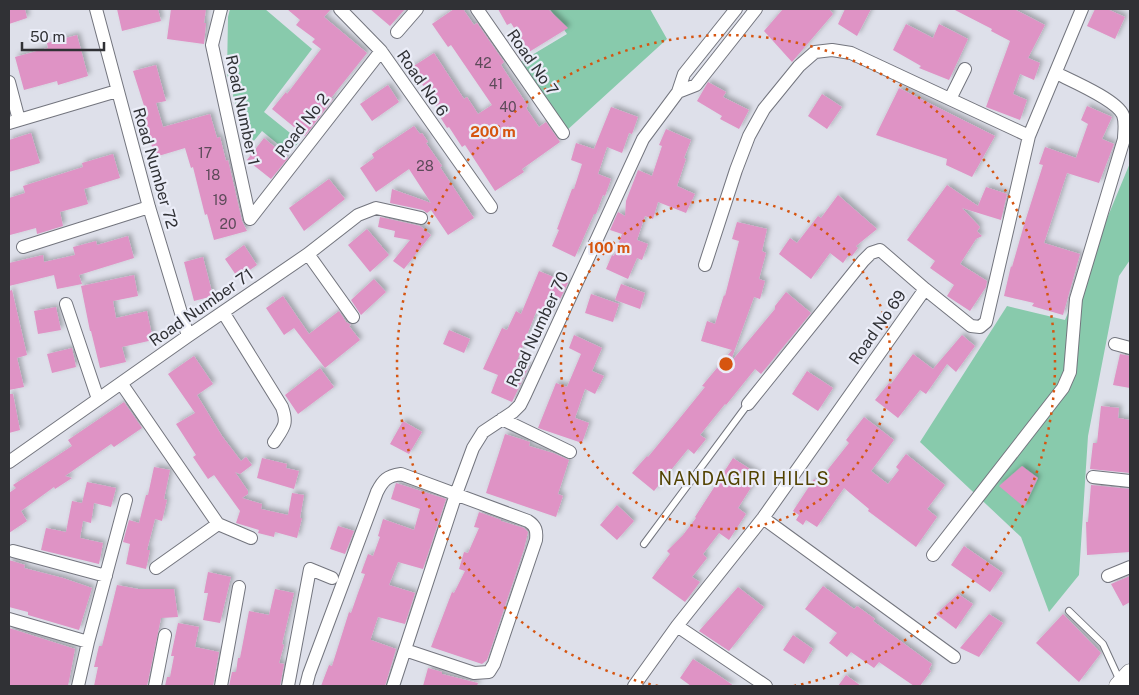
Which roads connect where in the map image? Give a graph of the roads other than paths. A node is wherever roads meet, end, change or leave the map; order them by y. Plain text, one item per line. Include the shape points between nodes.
1 (96, 9) edge
2 (221, 9) edge
3 (340, 9) edge
4 (417, 9) edge
5 (477, 9) edge
6 (736, 9) edge
7 (756, 9) edge
8 (1082, 9) edge
9 (397, 32) dead end
10 (381, 51) junction
11 (965, 69) dead end
12 (1056, 73) junction
13 (9, 82) edge
14 (117, 91) junction
15 (678, 92) junction
16 (950, 99) junction
17 (14, 122) edge
18 (563, 133) dead end
19 (1029, 136) junction
20 (149, 207) junction
21 (491, 207) dead end
22 (421, 218) dead end
23 (250, 219) joint
24 (23, 247) dead end
25 (308, 254) junction
26 (705, 265) dead end
27 (924, 288) junction
28 (66, 304) dead end
29 (223, 312) junction
30 (353, 317) dead end
31 (188, 336) junction
32 (1115, 344) dead end
33 (1130, 348) edge
34 (121, 382) junction
35 (98, 399) junction
36 (748, 404) joint
37 (502, 419) junction
38 (274, 442) dead end
39 (570, 452) dead end
40 (9, 462) edge
41 (1094, 477) dead end
42 (1130, 481) edge
43 (456, 494) junction
44 (126, 500) dead end
45 (763, 518) junction
46 (218, 524) junction
47 (252, 538) dead end
48 (644, 544) dead end
49 (14, 551) dead end
50 (933, 555) dead end
51 (1130, 567) edge
52 (156, 568) dead end
53 (106, 576) junction
54 (1108, 576) dead end
55 (332, 578) dead end
56 (239, 587) dead end
57 (1069, 611) dead end
58 (9, 619) edge
59 (676, 626) junction
60 (165, 635) dead end
61 (88, 642) junction
62 (405, 650) junction
63 (954, 657) dead end
64 (1123, 681) edge
65 (78, 686) edge
66 (155, 686) edge
67 (221, 686) edge
68 (288, 686) edge
69 (306, 686) edge
70 (393, 686) edge
71 (634, 686) edge
72 (766, 686) edge

1 - 14 street, Road Number 72
2 - 23 street, Road Number 1 via 212,45
3 - 10 street, Road No 6
4 - 9 street
5 - 18 street, Road No 7
6 - 15 street via 684,74
7 - 15 street, Road Number 70 via 696,85
8 - 12 street, Road No 69
10 - 21 street, Road No 6
10 - 23 street, Road No 2
11 - 16 street
12 - 19 street, Road No 69
12 - 50 street via 1114,103 1125,123 1124,139 1076,299 1070,372 1063,388
13 - 17 street
14 - 17 street
14 - 20 street, Road Number 72
15 - 37 street, Road Number 70 via 643,139 520,405
16 - 19 street
16 - 26 street via 851,53 815,52 799,66 764,109 749,136
19 - 27 street, Road No 69 via 986,322 980,327 971,326
20 - 24 street
20 - 31 street, Road Number 72
22 - 25 street, Road Number 71 via 376,208 358,215
25 - 29 street, Road Number 71
25 - 30 street
27 - 36 street via 880,250 872,252
27 - 45 street, Road No 69
28 - 35 street
29 - 31 street, Road Number 71
29 - 38 street via 286,417 286,425
31 - 34 street, Road Number 71
32 - 33 street
34 - 35 street, Road Number 71
34 - 46 street
35 - 40 street, Road Number 71
36 - 48 lane
37 - 39 street
37 - 43 street, Road Number 70 via 483,432 473,448
41 - 42 street
43 - 62 street, Road Number 70
43 - 62 street via 528,521 537,532 536,540 494,664 488,672 474,674
43 - 69 street via 401,474 382,481
44 - 53 street
45 - 59 street, Road No 69
45 - 63 street
46 - 47 street
46 - 52 street
49 - 53 street
51 - 54 street
53 - 61 street
55 - 68 street via 310,570
56 - 67 street
57 - 64 lane via 1103,644
58 - 61 street
59 - 71 street, Road No 69
59 - 72 street
60 - 66 street
61 - 65 street
62 - 70 street, Road Number 70

